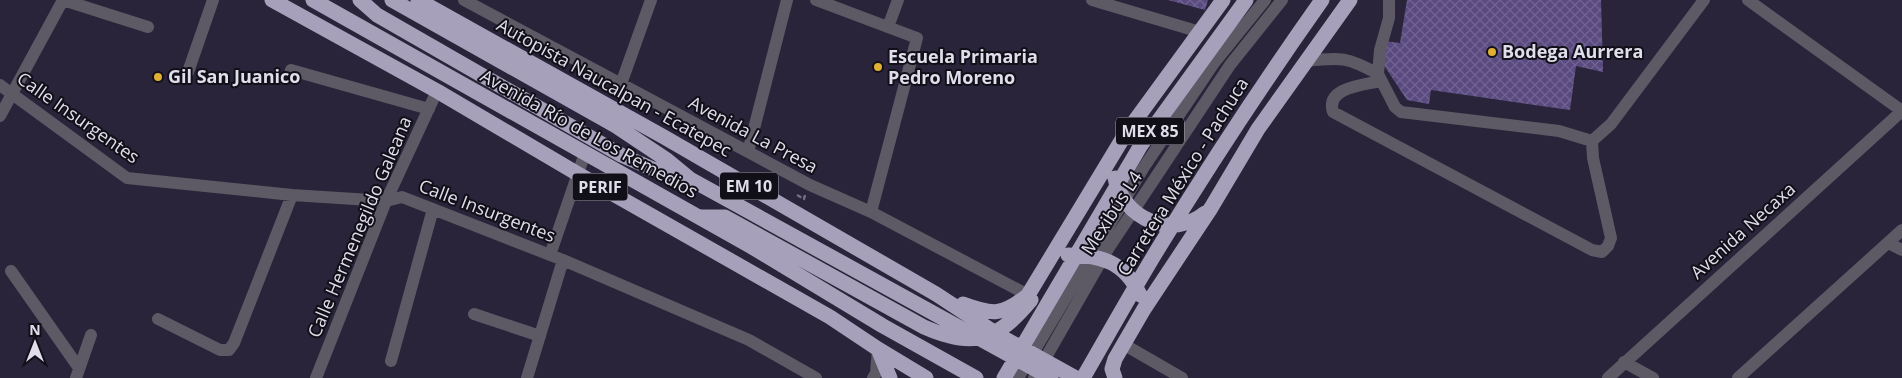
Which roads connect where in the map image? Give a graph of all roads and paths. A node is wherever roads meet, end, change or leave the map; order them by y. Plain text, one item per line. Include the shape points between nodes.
1 (63, 0) edge
2 (213, 0) edge
3 (272, 0) edge
4 (313, 0) edge
5 (360, 0) edge
6 (392, 0) edge
7 (418, 0) edge
8 (464, 0) edge
9 (651, 0) edge
10 (787, 0) edge
11 (816, 0) edge
12 (898, 0) edge
13 (1092, 0) edge
14 (1223, 0) edge
15 (1246, 0) edge
16 (1265, 0) edge
17 (1282, 0) edge
18 (1322, 0) edge
19 (1350, 0) edge
20 (1389, 0) edge
21 (1704, 0) edge
22 (1748, 0) edge
23 (1117, 3) edge
24 (888, 26) junction
25 (148, 27) dead end
26 (1200, 32) junction
27 (1307, 61) junction
28 (291, 70) dead end
29 (188, 72) dead end
30 (1380, 77) junction
31 (621, 84) junction
32 (0, 85) edge
33 (437, 91) junction
34 (12, 94) junction
35 (429, 109) junction
36 (1902, 111) edge
37 (0, 116) edge
38 (1592, 141) junction
39 (748, 152) junction
40 (1116, 152) junction
41 (585, 153) junction
42 (578, 174) junction
43 (690, 179) junction
44 (292, 195) junction
45 (386, 201) junction
46 (433, 208) junction
47 (1210, 208) junction
48 (870, 212) junction
49 (699, 217) junction
50 (1902, 230) edge
51 (1888, 242) junction
52 (1902, 250) edge
53 (550, 255) junction
54 (1050, 258) junction
55 (563, 260) junction
56 (11, 271) dead end
57 (1067, 271) junction
58 (936, 294) junction
59 (1028, 295) junction
60 (1144, 309) junction
61 (474, 314) dead end
62 (158, 319) dead end
63 (91, 335) dead end
64 (540, 336) junction
65 (1123, 344) junction
66 (878, 349) junction
67 (391, 361) dead end
68 (1624, 362) junction
69 (78, 373) edge
70 (316, 378) edge
71 (527, 378) edge
72 (816, 378) edge
73 (873, 378) edge
74 (890, 378) edge
75 (926, 378) edge
76 (976, 378) edge
77 (1004, 378) edge
78 (1018, 378) edge
79 (1034, 378) edge
80 (1051, 378) edge
81 (1076, 378) edge
82 (1083, 378) edge
83 (1115, 378) edge
84 (1182, 378) edge
85 (1608, 378) edge
86 (1653, 378) edge
87 (1738, 378) edge

1 - 25 street
1 - 34 street
2 - 29 street
3 - 33 highway, Avenida Río de Los Remedios / PERIF
4 - 41 highway, Avenida Río de Los Remedios / PERIF
5 - 43 highway, Autopista Naucalpan - Ecatepec / EM 10 via 377,15 620,155
6 - 43 highway, Autopista Naucalpan - Ecatepec / EM 10 via 616,126
7 - 58 highway, Autopista Naucalpan - Ecatepec / EM 10
8 - 31 street, Avenida La Presa
9 - 31 street
10 - 39 street
11 - 24 street
12 - 24 street
13 - 23 street
14 - 26 highway
15 - 57 highway, MEX 85 via 1140,145
16 - 78 street, Mexibús L4 via 1214,63 1144,167
17 - 79 street, Mexibús L4 via 1230,65 1108,249
18 - 82 highway, Carretera México - Pachuca via 1205,174
19 - 27 highway
20 - 30 street via 1389,18 1380,50
21 - 38 street via 1611,124
22 - 36 street
23 - 26 street
24 - 48 street via 917,38
26 - 40 highway via 1126,133
27 - 30 street via 1336,58 1358,62
27 - 47 highway via 1258,129
28 - 35 street
30 - 38 street via 1395,107 1401,112 1559,131
30 - 38 street via 1341,91 1334,98 1333,112 1592,250 1602,252 1611,238
31 - 39 street, Avenida La Presa
32 - 34 street, Calle Insurgentes
33 - 35 street, Calle Hermenegildo Galeana
33 - 42 highway, Avenida Río de Los Remedios / PERIF
34 - 37 street
34 - 44 street, Calle Insurgentes via 127,178
35 - 45 street, Calle Hermenegildo Galeana
36 - 68 street, Avenida Necaxa
39 - 48 street, Avenida La Presa
40 - 47 highway via 1114,174 1120,195 1142,218 1157,224 1173,225 1194,220
40 - 54 highway
41 - 42 street
41 - 49 highway, Avenida Río de Los Remedios / PERIF
42 - 53 street
42 - 66 highway, Avenida Río de Los Remedios / PERIF via 830,317
43 - 80 highway, Autopista Naucalpan - Ecatepec / EM 10
44 - 45 street, Calle Insurgentes
44 - 62 street via 229,350 220,350
45 - 46 street, Calle Insurgentes via 402,197
45 - 70 street, Calle Hermenegildo Galeana
46 - 53 street, Calle Insurgentes
46 - 67 street
47 - 60 highway
48 - 59 street, Avenida La Presa
49 - 57 highway via 725,217 924,327 956,338 983,338 1002,330 1040,290
49 - 76 highway, Avenida Río de Los Remedios / PERIF
50 - 51 street
51 - 52 street
51 - 87 street
53 - 55 street, Calle Insurgentes
54 - 59 highway
54 - 60 highway via 1081,255 1113,262 1129,277
55 - 64 street
55 - 72 street, Calle Insurgentes via 749,340
56 - 69 street
57 - 77 highway, MEX 85
58 - 59 highway via 985,312 1003,311
58 - 81 highway, Autopista Naucalpan - Ecatepec / EM 10 via 1000,336
60 - 65 highway
61 - 64 street
63 - 69 street
64 - 71 street
65 - 83 highway via 1112,369
65 - 84 street
66 - 73 street
66 - 74 highway
66 - 75 highway, Avenida Río de Los Remedios / PERIF
68 - 85 street, Avenida Necaxa
68 - 86 street

